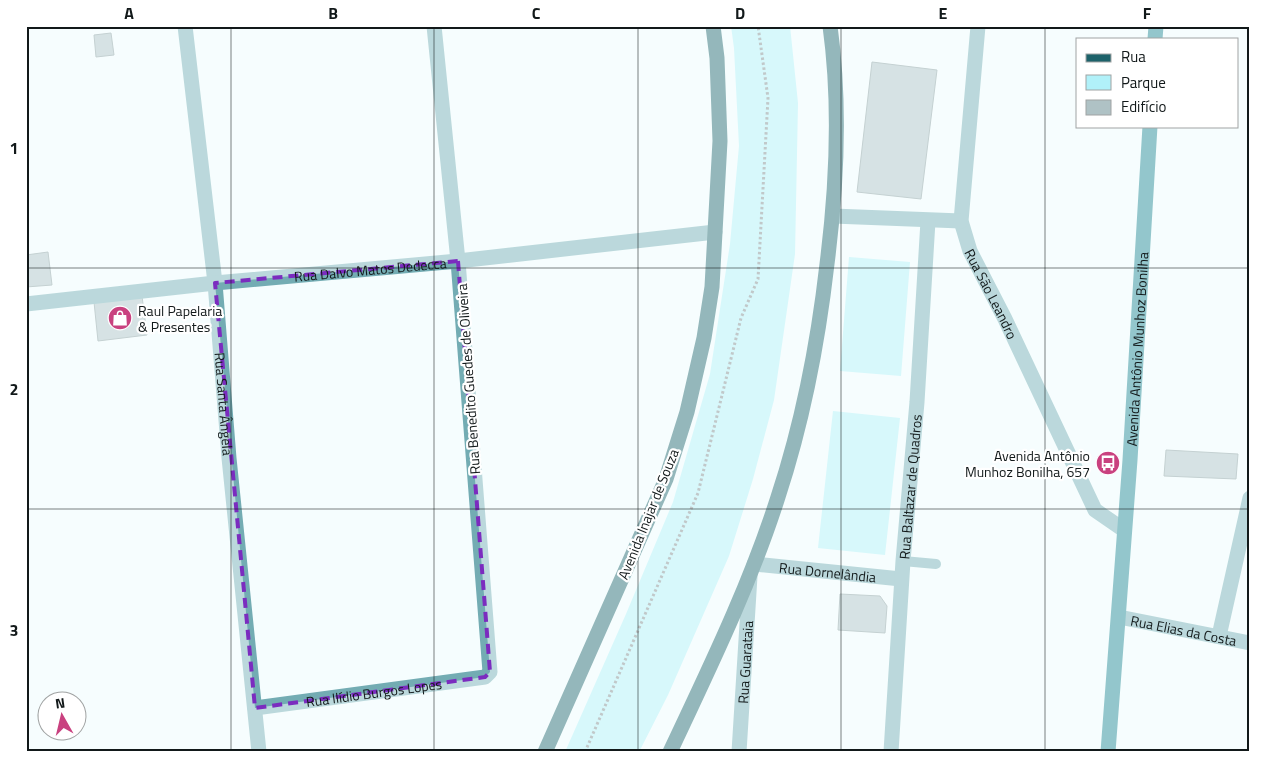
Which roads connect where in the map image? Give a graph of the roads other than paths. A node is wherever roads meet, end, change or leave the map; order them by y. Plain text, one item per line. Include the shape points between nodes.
1 (185, 26) edge
2 (434, 26) edge
3 (713, 26) edge
4 (830, 26) edge
5 (978, 26) edge
6 (1150, 128) edge
7 (833, 216) junction
8 (928, 221) junction
9 (961, 221) junction
10 (715, 232) junction
11 (458, 261) junction
12 (214, 282) junction
13 (26, 304) edge
14 (1250, 498) edge
15 (1124, 530) junction
16 (903, 561) junction
17 (936, 564) dead end
18 (752, 568) junction
19 (901, 579) junction
20 (1118, 617) junction
21 (1219, 636) junction
22 (1250, 643) edge
23 (490, 672) joint
24 (255, 708) junction
25 (259, 752) edge
26 (545, 752) edge
27 (670, 752) edge
28 (739, 752) edge
29 (891, 752) edge
30 (1108, 752) edge

1 - 12 street, Rua Santa Ângela
2 - 11 street, Rua Benedito Guedes de Oliveira
3 - 10 main road, Avenida Inajar de Souza via 720,141
4 - 7 main road via 838,140
5 - 9 street, Rua São Leandro
6 - 15 street, Avenida Antônio Munhoz Bonilha
7 - 8 street
7 - 18 main road via 821,317 802,416 778,498
8 - 9 street
8 - 16 street, Rua Baltazar de Quadros
9 - 15 street, Rua São Leandro via 970,251 1095,510
10 - 11 street, Rua Dalvo Matos Dedecca
10 - 26 main road, Avenida Inajar de Souza via 712,287 704,338 687,412 671,462
11 - 12 street, Rua Dalvo Matos Dedecca
11 - 23 street, Rua Benedito Guedes de Oliveira
12 - 13 street, Rua Dalvo Matos Dedecca
12 - 24 street, Rua Santa Ângela
14 - 21 street
15 - 20 street, Avenida Antônio Munhoz Bonilha
16 - 17 lane
16 - 19 street, Rua Baltazar de Quadros
18 - 19 street, Rua Dornelândia
18 - 27 main road
18 - 28 street, Rua Guarataia
19 - 29 street, Rua Baltazar de Quadros
20 - 21 street, Rua Elias da Costa
20 - 30 street, Avenida Antônio Munhoz Bonilha
21 - 22 street, Rua Elias da Costa
23 - 24 street, Rua Ilídio Burgos Lopes via 484,677
24 - 25 street, Rua Santa Ângela

